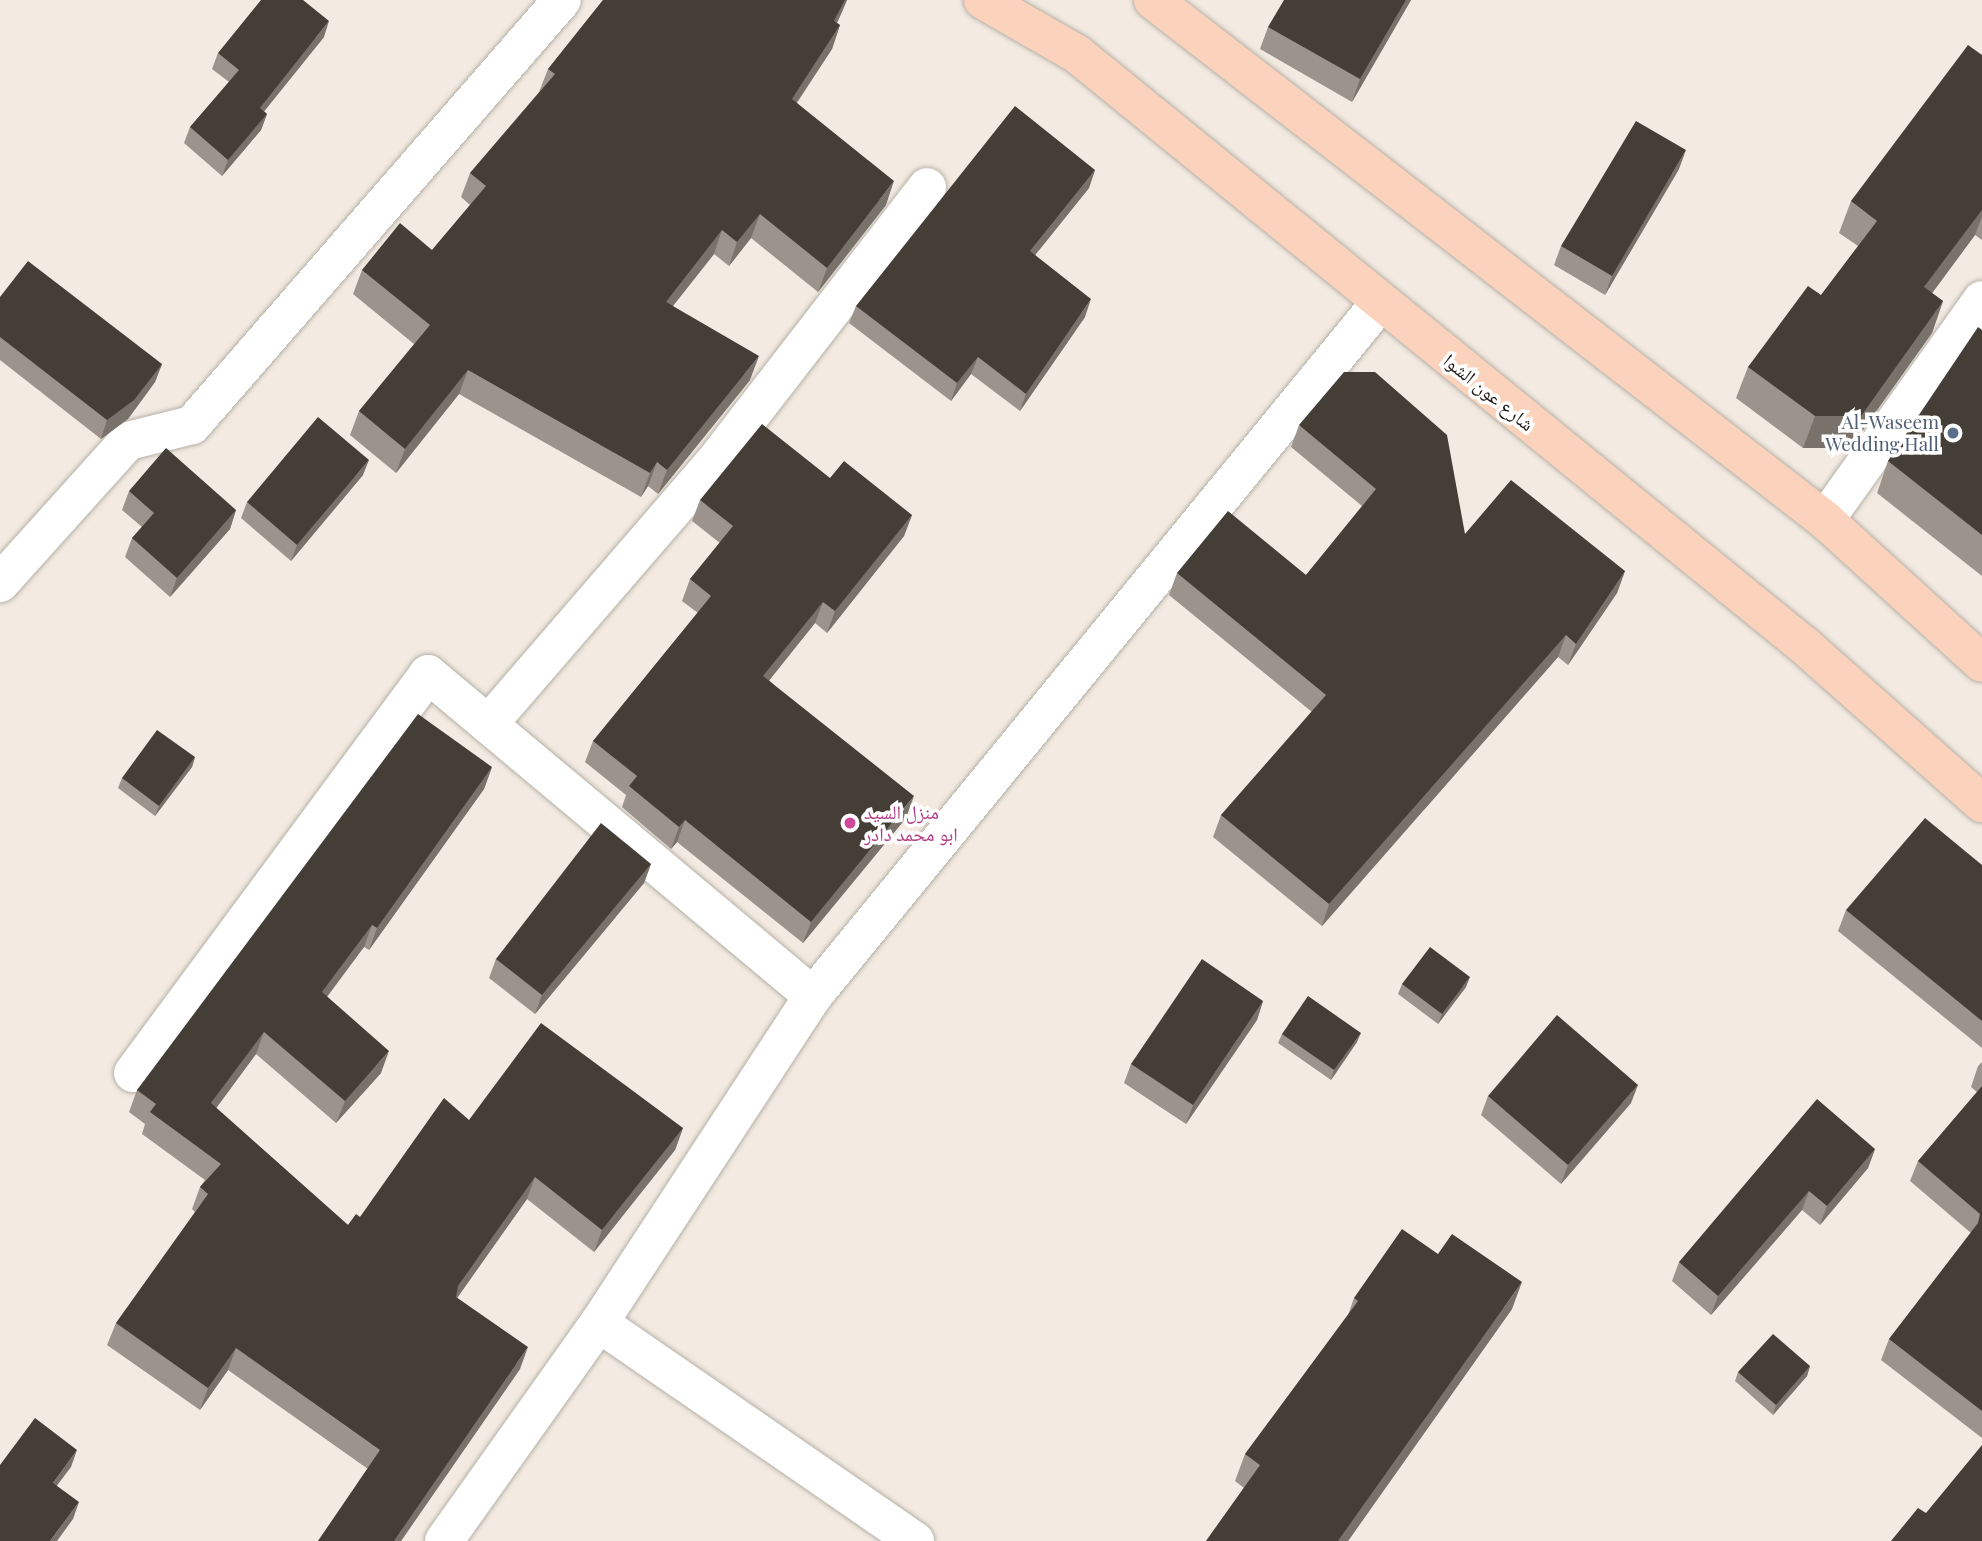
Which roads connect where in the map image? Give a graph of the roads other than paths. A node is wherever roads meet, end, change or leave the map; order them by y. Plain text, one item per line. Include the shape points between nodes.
1 (562, 0) edge
2 (983, 0) edge
3 (1153, 0) edge
4 (927, 187) dead end
5 (1982, 300) edge
6 (1379, 304) junction
7 (1825, 520) junction
8 (0, 583) edge
9 (1982, 663) edge
10 (491, 721) junction
11 (1982, 803) edge
12 (813, 996) junction
13 (133, 1073) dead end
14 (599, 1323) junction
15 (444, 1541) edge
16 (915, 1541) edge

1 - 8 street via 192,425 128,441
2 - 6 main road, شارع عون الشوا via 1077,54
3 - 7 main road
4 - 10 street via 713,464
5 - 7 street
6 - 11 main road, شارع عون الشوا via 1805,646
6 - 12 street
7 - 9 main road
10 - 12 street
10 - 13 street via 428,674
12 - 14 street
14 - 15 street
14 - 16 street

